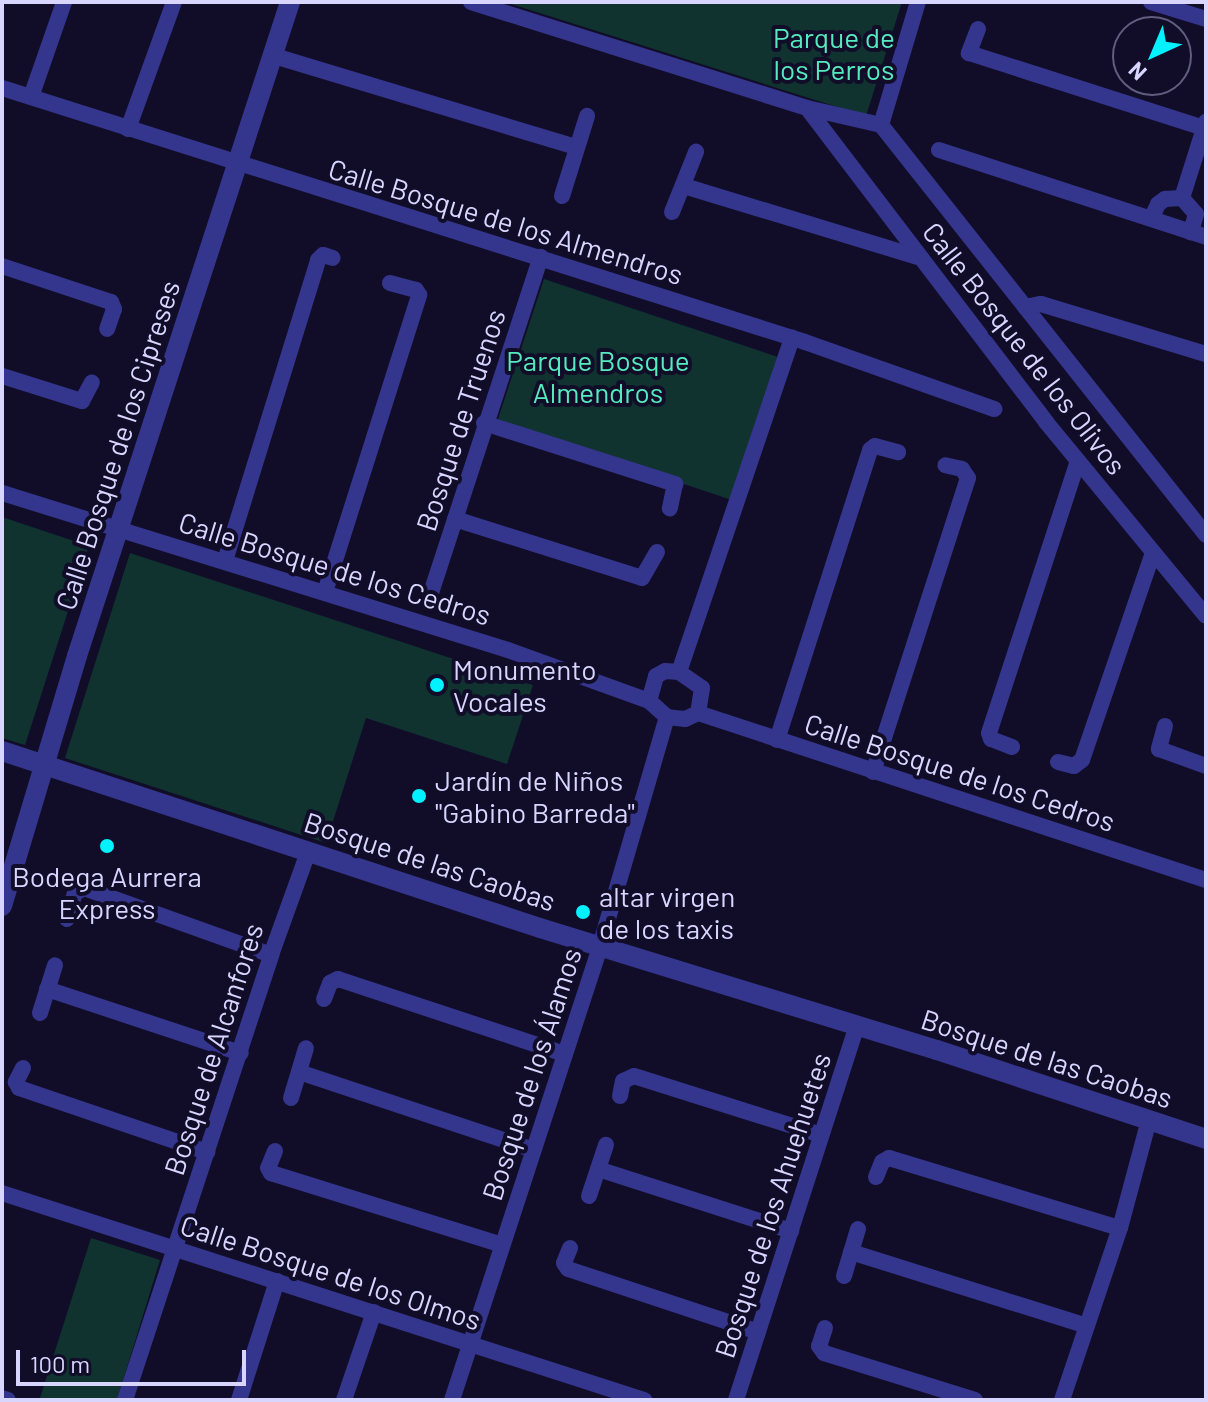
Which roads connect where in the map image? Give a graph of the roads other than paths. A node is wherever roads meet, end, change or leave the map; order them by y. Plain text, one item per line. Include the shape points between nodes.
1 (64, 2) edge
2 (174, 2) edge
3 (290, 2) edge
4 (471, 2) edge
5 (918, 2) edge
6 (1151, 2) edge
7 (1206, 19) edge
8 (978, 29) dead end
9 (271, 55) junction
10 (2, 88) edge
11 (31, 97) junction
12 (807, 108) junction
13 (587, 116) dead end
14 (881, 125) junction
15 (1205, 125) edge
16 (128, 129) junction
17 (576, 147) junction
18 (939, 150) dead end
19 (696, 152) dead end
20 (236, 165) junction
21 (684, 186) junction
22 (562, 196) dead end
23 (1182, 198) junction
24 (672, 212) dead end
25 (1152, 217) junction
26 (1198, 234) edge
27 (541, 257) junction
28 (333, 258) dead end
29 (921, 258) junction
30 (2, 266) edge
31 (390, 283) dead end
32 (1025, 307) junction
33 (107, 329) dead end
34 (792, 338) junction
35 (1206, 354) edge
36 (2, 376) edge
37 (92, 382) dead end
38 (994, 409) dead end
39 (484, 423) junction
40 (898, 452) dead end
41 (1078, 461) junction
42 (945, 465) dead end
43 (2, 493) edge
44 (670, 508) dead end
45 (455, 519) junction
46 (120, 527) junction
47 (1206, 535) edge
48 (657, 552) dead end
49 (1153, 553) junction
50 (225, 561) junction
51 (325, 592) junction
52 (429, 599) dead end
53 (1206, 616) edge
54 (679, 672) junction
55 (649, 701) junction
56 (698, 713) junction
57 (667, 717) junction
58 (1165, 726) dead end
59 (777, 740) junction
60 (1012, 747) dead end
61 (2, 751) edge
62 (1058, 762) dead end
63 (44, 765) junction
64 (1206, 766) edge
65 (873, 772) junction
66 (308, 852) junction
67 (9, 865) edge
68 (1206, 880) edge
69 (2, 906) edge
70 (67, 919) dead end
71 (600, 946) junction
72 (271, 955) junction
73 (55, 965) dead end
74 (47, 989) junction
75 (324, 999) dead end
76 (40, 1013) dead end
77 (857, 1025) junction
78 (306, 1048) dead end
79 (559, 1052) junction
80 (241, 1053) junction
81 (23, 1068) dead end
82 (299, 1072) junction
83 (620, 1096) dead end
84 (291, 1098) dead end
85 (1149, 1120) junction
86 (821, 1135) junction
87 (1206, 1139) edge
88 (606, 1145) dead end
89 (525, 1147) junction
90 (275, 1151) dead end
91 (207, 1152) junction
92 (598, 1169) junction
93 (876, 1177) dead end
94 (2, 1193) edge
95 (589, 1196) dead end
96 (1120, 1228) junction
97 (858, 1229) dead end
98 (791, 1231) junction
99 (502, 1245) junction
100 (570, 1248) dead end
101 (174, 1249) junction
102 (851, 1252) junction
103 (844, 1276) dead end
104 (277, 1281) junction
105 (374, 1312) junction
106 (1087, 1326) junction
107 (825, 1328) dead end
108 (758, 1332) junction
109 (470, 1343) junction
110 (2, 1398) edge
111 (8, 1400) edge
112 (125, 1400) edge
113 (239, 1400) edge
114 (344, 1400) edge
115 (452, 1400) edge
116 (644, 1400) edge
117 (736, 1400) edge
118 (975, 1400) edge
119 (1062, 1400) edge

1 - 11 street
2 - 16 street
3 - 9 street, Calle Bosque de los Cipreses
4 - 12 street
5 - 14 street
6 - 7 street
8 - 15 street via 969,53
9 - 17 street
9 - 20 street, Calle Bosque de los Cipreses
10 - 11 street, Calle Bosque de los Almendros
11 - 16 street, Calle Bosque de los Almendros
12 - 14 street
12 - 29 street, Calle Bosque de los Olivos
13 - 17 street
14 - 32 street, Calle Bosque de los Olivos
15 - 23 street
16 - 20 street, Calle Bosque de los Almendros
17 - 22 street
18 - 25 street
19 - 21 street
20 - 27 street, Calle Bosque de los Almendros
20 - 46 street, Calle Bosque de los Cipreses
21 - 24 street
21 - 29 street
23 - 25 street via 1165,199
23 - 26 street via 1196,214
25 - 26 street
27 - 34 street, Calle Bosque de los Almendros
27 - 39 street, Bosque de Truenos
28 - 50 street via 323,255 318,260
29 - 41 street, Calle Bosque de los Olivos
30 - 33 street via 111,302
31 - 51 street via 419,295
32 - 35 street via 1041,304
32 - 47 street, Calle Bosque de los Olivos
34 - 38 street, Calle Bosque de los Almendros
34 - 54 street
36 - 37 street via 82,401
39 - 44 street via 675,484
39 - 45 street, Bosque de Truenos
40 - 59 street via 875,446 870,450
41 - 49 street, Calle Bosque de los Olivos
41 - 60 street via 989,733 991,739
42 - 65 street via 962,469 968,478
43 - 46 street, Calle Bosque de los Cedros
45 - 48 street via 642,578
45 - 52 street, Bosque de Truenos
46 - 50 street, Calle Bosque de los Cedros
46 - 63 street, Calle Bosque de los Cipreses
49 - 53 street, Calle Bosque de los Olivos
49 - 62 street via 1082,760 1074,766
50 - 51 street, Calle Bosque de los Cedros
51 - 55 street, Calle Bosque de los Cedros
54 - 55 street via 656,676
54 - 56 street via 702,688
55 - 57 street
56 - 57 street via 685,719
56 - 59 street, Calle Bosque de los Cedros
57 - 71 street, Bosque de los Álamos
58 - 64 street via 1159,749
59 - 65 street, Calle Bosque de los Cedros
61 - 63 street, Bosque de las Caobas
63 - 66 street, Bosque de las Caobas
63 - 67 street, Calle Bosque de los Cipreses
65 - 68 street, Calle Bosque de los Cedros
66 - 71 street, Bosque de las Caobas
66 - 72 street, Bosque de Alcanfores
67 - 69 street, Calle Bosque de los Cipreses
70 - 72 street via 75,893 84,888
71 - 77 street, Bosque de las Caobas
71 - 79 street, Bosque de los Álamos
72 - 80 street, Bosque de Alcanfores
73 - 74 street
74 - 76 street
74 - 80 street
75 - 79 street via 330,983 338,979
77 - 85 street, Bosque de las Caobas
77 - 86 street, Bosque de los Ahuehuetes
78 - 82 street
79 - 89 street, Bosque de los Álamos
80 - 91 street, Bosque de Alcanfores
81 - 91 street via 16,1082 19,1088
82 - 84 street
82 - 89 street
83 - 86 street via 623,1081 634,1076
85 - 87 street, Bosque de las Caobas
85 - 96 street
86 - 98 street, Bosque de los Ahuehuetes
88 - 92 street
89 - 99 street, Bosque de los Álamos
90 - 99 street via 271,1173
91 - 101 street, Bosque de Alcanfores
92 - 95 street
92 - 98 street
93 - 96 street via 889,1158
94 - 101 street, Calle Bosque de los Olmos
96 - 106 street
97 - 102 street
98 - 108 street, Bosque de los Ahuehuetes
99 - 109 street, Bosque de los Álamos
100 - 108 street via 564,1263 568,1269
101 - 104 street, Calle Bosque de los Olmos
101 - 112 street, Bosque de Alcanfores
102 - 103 street
102 - 106 street
104 - 105 street, Calle Bosque de los Olmos
104 - 113 street
105 - 109 street, Calle Bosque de los Olmos
105 - 114 street
106 - 119 street
107 - 118 street via 819,1346 824,1353
108 - 117 street, Bosque de los Ahuehuetes
109 - 115 street, Bosque de los Álamos
109 - 116 street, Calle Bosque de los Olmos
110 - 111 street

